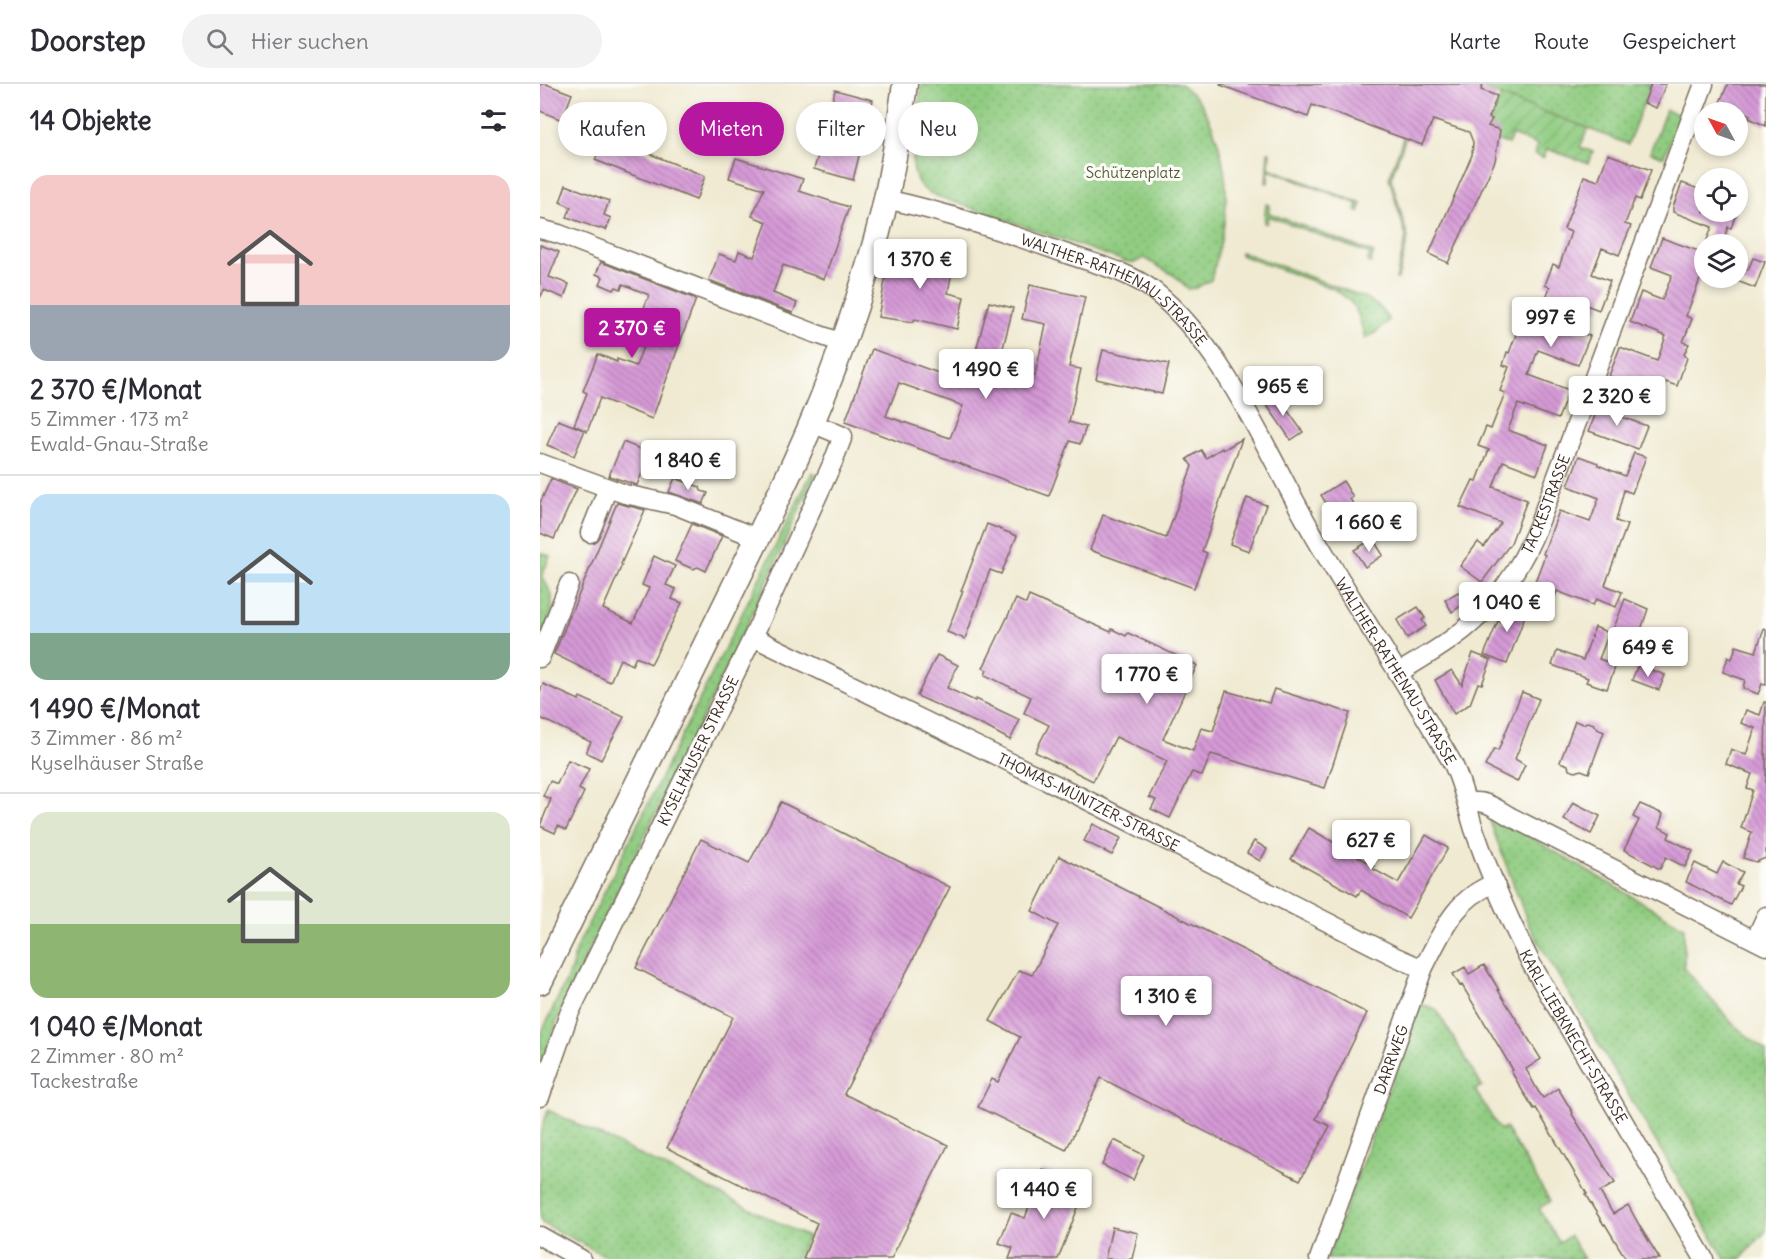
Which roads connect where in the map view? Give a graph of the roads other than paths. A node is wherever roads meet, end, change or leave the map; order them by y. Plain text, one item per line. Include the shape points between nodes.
1 (905, 84) edge
2 (1704, 84) edge
3 (885, 200) junction
4 (540, 229) edge
5 (843, 343) junction
6 (812, 423) junction
7 (540, 463) edge
8 (608, 488) junction
9 (590, 533) dead end
10 (757, 538) junction
11 (569, 584) dead end
12 (753, 637) junction
13 (540, 658) edge
14 (1398, 673) junction
15 (1467, 803) junction
16 (1495, 883) junction
17 (1766, 916) edge
18 (1761, 943) edge
19 (1423, 969) junction
20 (540, 982) edge
21 (540, 1096) edge
22 (540, 1236) edge
23 (581, 1259) edge
24 (1319, 1259) edge
25 (1704, 1259) edge

1 - 3 main road
2 - 14 street, TACKESTRASSE via 1525,554 1480,615
3 - 5 main road
3 - 14 street, WALTHER-RATHENAU-STRASSE via 990,227 1124,274 1177,311 1236,392 1312,532
4 - 5 street
5 - 6 main road
6 - 10 main road
6 - 12 street, KYSELHÄUSER STRASSE via 843,436
7 - 8 street
8 - 9 street
8 - 10 street via 675,505
10 - 20 main road
11 - 13 street
12 - 19 street, THOMAS-MÜNTZER-STRASSE
12 - 21 street, KYSELHÄUSER STRASSE via 569,1014
14 - 15 street, WALTHER-RATHENAU-STRASSE via 1453,764
15 - 16 street, KARL-LIEBKNECHT-STRASSE
15 - 18 street via 1486,802
16 - 19 street, DARRWEG via 1467,898 1452,914
16 - 25 street, KARL-LIEBKNECHT-STRASSE via 1532,965
17 - 18 street
19 - 24 street, DARRWEG
22 - 23 street

